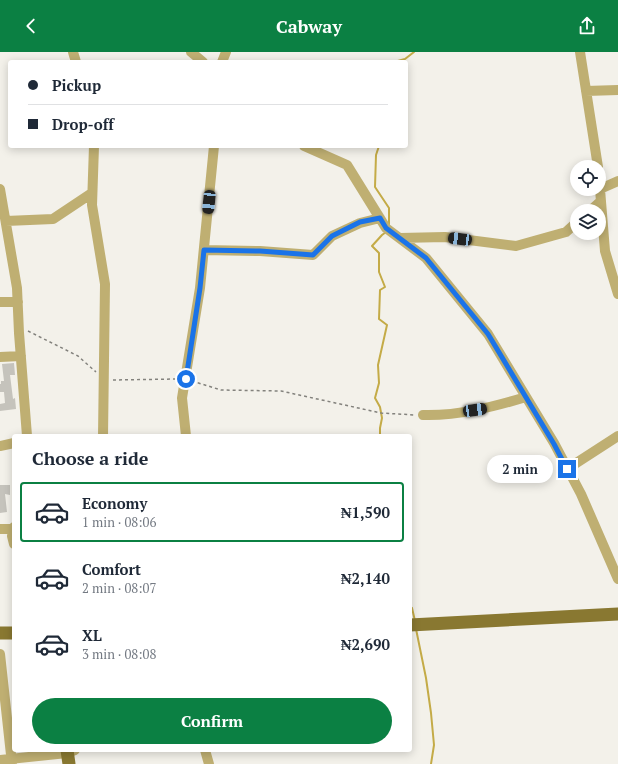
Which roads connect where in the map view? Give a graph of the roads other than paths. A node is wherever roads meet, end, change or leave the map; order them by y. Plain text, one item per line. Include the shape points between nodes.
1 (191, 52) edge
2 (580, 52) edge
3 (201, 60) edge
4 (618, 90) edge
5 (586, 91) junction
6 (94, 148) edge
7 (214, 148) edge
8 (309, 148) edge
9 (597, 160) edge
10 (618, 181) edge
11 (606, 186) edge
12 (0, 189) edge
13 (92, 193) junction
14 (601, 196) edge
15 (601, 201) junction
16 (598, 204) edge
17 (380, 218) junction
18 (6, 221) junction
19 (570, 228) edge
20 (400, 238) junction
21 (204, 250) junction
22 (618, 294) edge
23 (0, 302) edge
24 (18, 302) junction
25 (21, 356) junction
26 (0, 357) edge
27 (526, 398) junction
28 (423, 415) road end
29 (27, 434) edge
30 (103, 434) edge
31 (186, 434) edge
32 (618, 436) edge
33 (12, 443) edge
34 (0, 446) edge
35 (567, 469) junction
36 (0, 528) edge
37 (12, 528) edge
38 (618, 579) edge
39 (618, 614) edge
40 (412, 625) edge
41 (0, 633) edge
42 (12, 633) edge
43 (0, 654) edge
44 (205, 752) edge
45 (69, 754) edge
46 (0, 760) edge
47 (12, 762) edge
48 (208, 764) edge

1 - 3 street
2 - 5 street
4 - 5 street
5 - 9 street
6 - 13 street
7 - 21 street
8 - 17 street via 347,165
10 - 11 street
12 - 18 street
13 - 18 street via 53,219
13 - 30 street via 105,284
14 - 15 street
15 - 16 street
15 - 22 street via 605,251
17 - 20 street via 386,228
17 - 21 street via 360,222 332,236 313,255
18 - 24 street
19 - 20 street via 566,232 516,246 445,237
20 - 27 street via 426,258 488,334
21 - 31 street via 182,398
23 - 24 street
24 - 25 street
25 - 26 street
25 - 29 street
27 - 28 street via 489,408
27 - 35 street
32 - 35 street
33 - 34 street
35 - 38 street via 581,494
36 - 37 street
39 - 40 main road
41 - 42 main road
43 - 47 street
44 - 48 street
45 - 47 street
46 - 47 street

